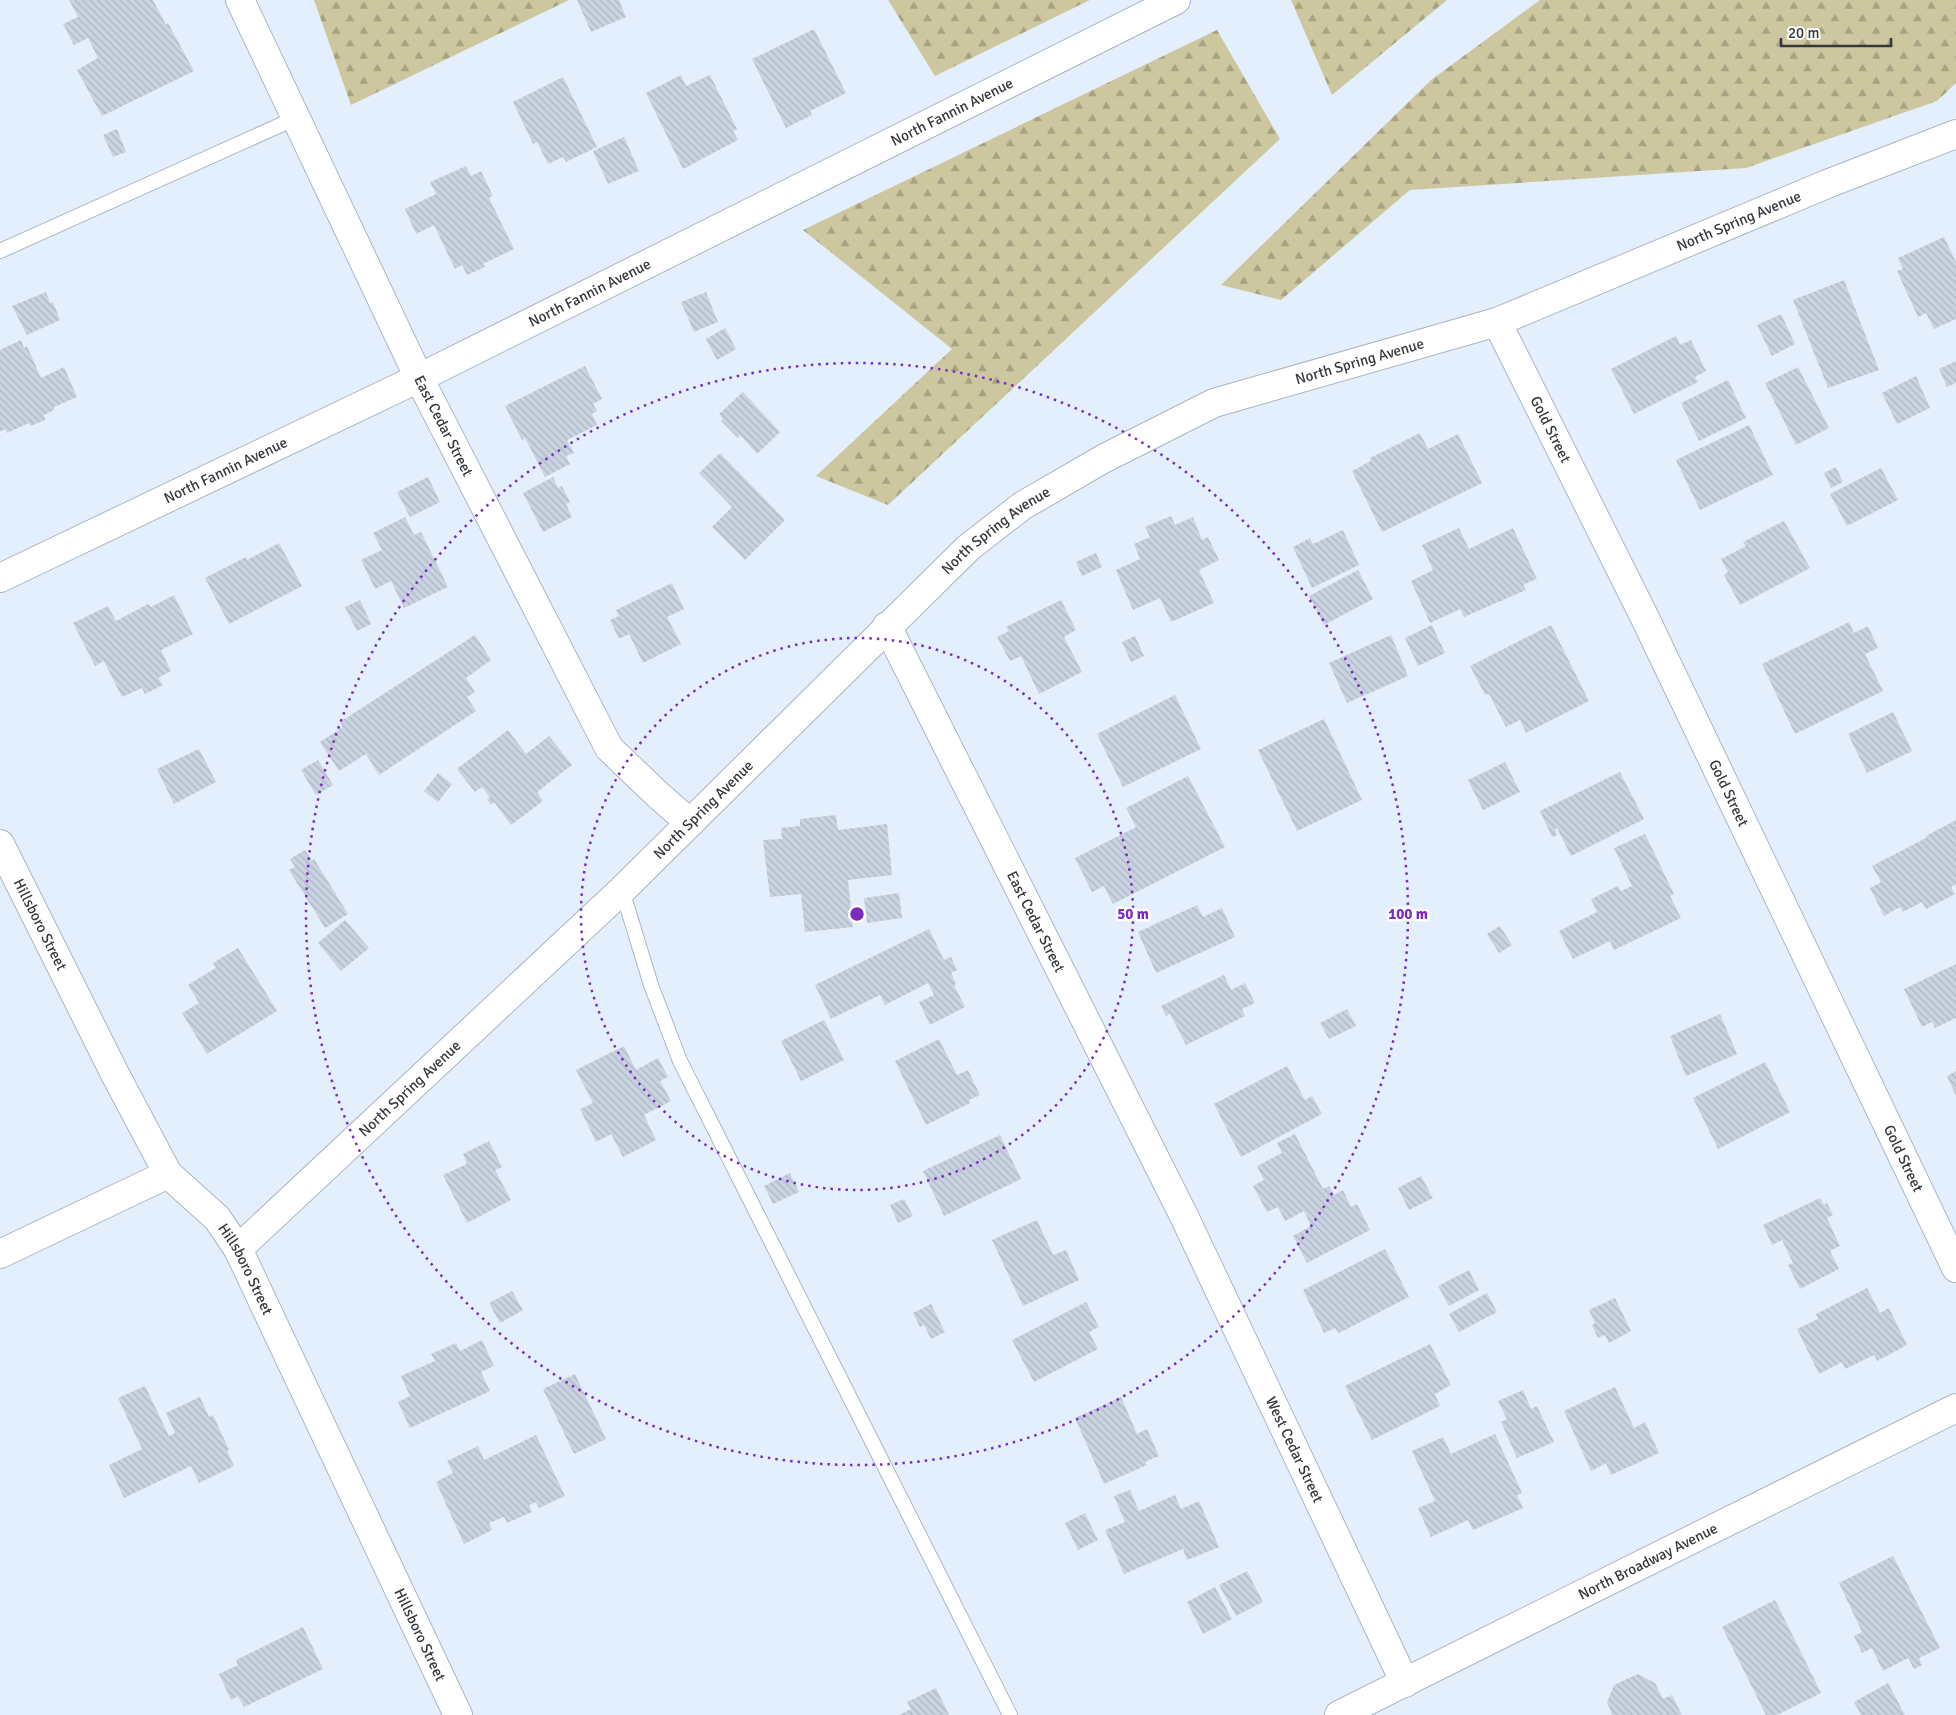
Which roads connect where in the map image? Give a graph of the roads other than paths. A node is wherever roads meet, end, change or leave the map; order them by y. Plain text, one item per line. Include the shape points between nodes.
1 (240, 0) edge
2 (1176, 0) edge
3 (296, 118) junction
4 (1956, 134) edge
5 (0, 251) edge
6 (1497, 322) junction
7 (419, 378) junction
8 (0, 578) edge
9 (887, 626) junction
10 (690, 822) junction
11 (0, 844) edge
12 (622, 890) junction
13 (168, 1174) junction
14 (1184, 1216) joint
15 (238, 1249) junction
16 (0, 1254) edge
17 (1956, 1268) edge
18 (1956, 1408) edge
19 (1405, 1683) junction
20 (458, 1715) edge
21 (1010, 1715) edge
22 (1339, 1715) edge

1 - 3 street, East Cedar Street
2 - 7 street, North Fannin Avenue
3 - 5 lane
3 - 7 street, East Cedar Street
4 - 6 street, North Spring Avenue via 1827,184
6 - 9 street, North Spring Avenue via 1214,403 1022,506 968,548
6 - 17 street, Gold Street via 1648,625
7 - 8 street, North Fannin Avenue
7 - 10 street, East Cedar Street via 609,748
9 - 10 street, North Spring Avenue
9 - 14 street, East Cedar Street
10 - 12 street, North Spring Avenue
11 - 13 street, Hillsboro Street
12 - 15 street, North Spring Avenue
12 - 21 lane via 651,985 680,1061
13 - 15 street, Hillsboro Street via 217,1218
13 - 16 street
14 - 19 street, West Cedar Street
15 - 20 street, Hillsboro Street
18 - 19 street, North Broadway Avenue
19 - 22 street, North Broadway Avenue

